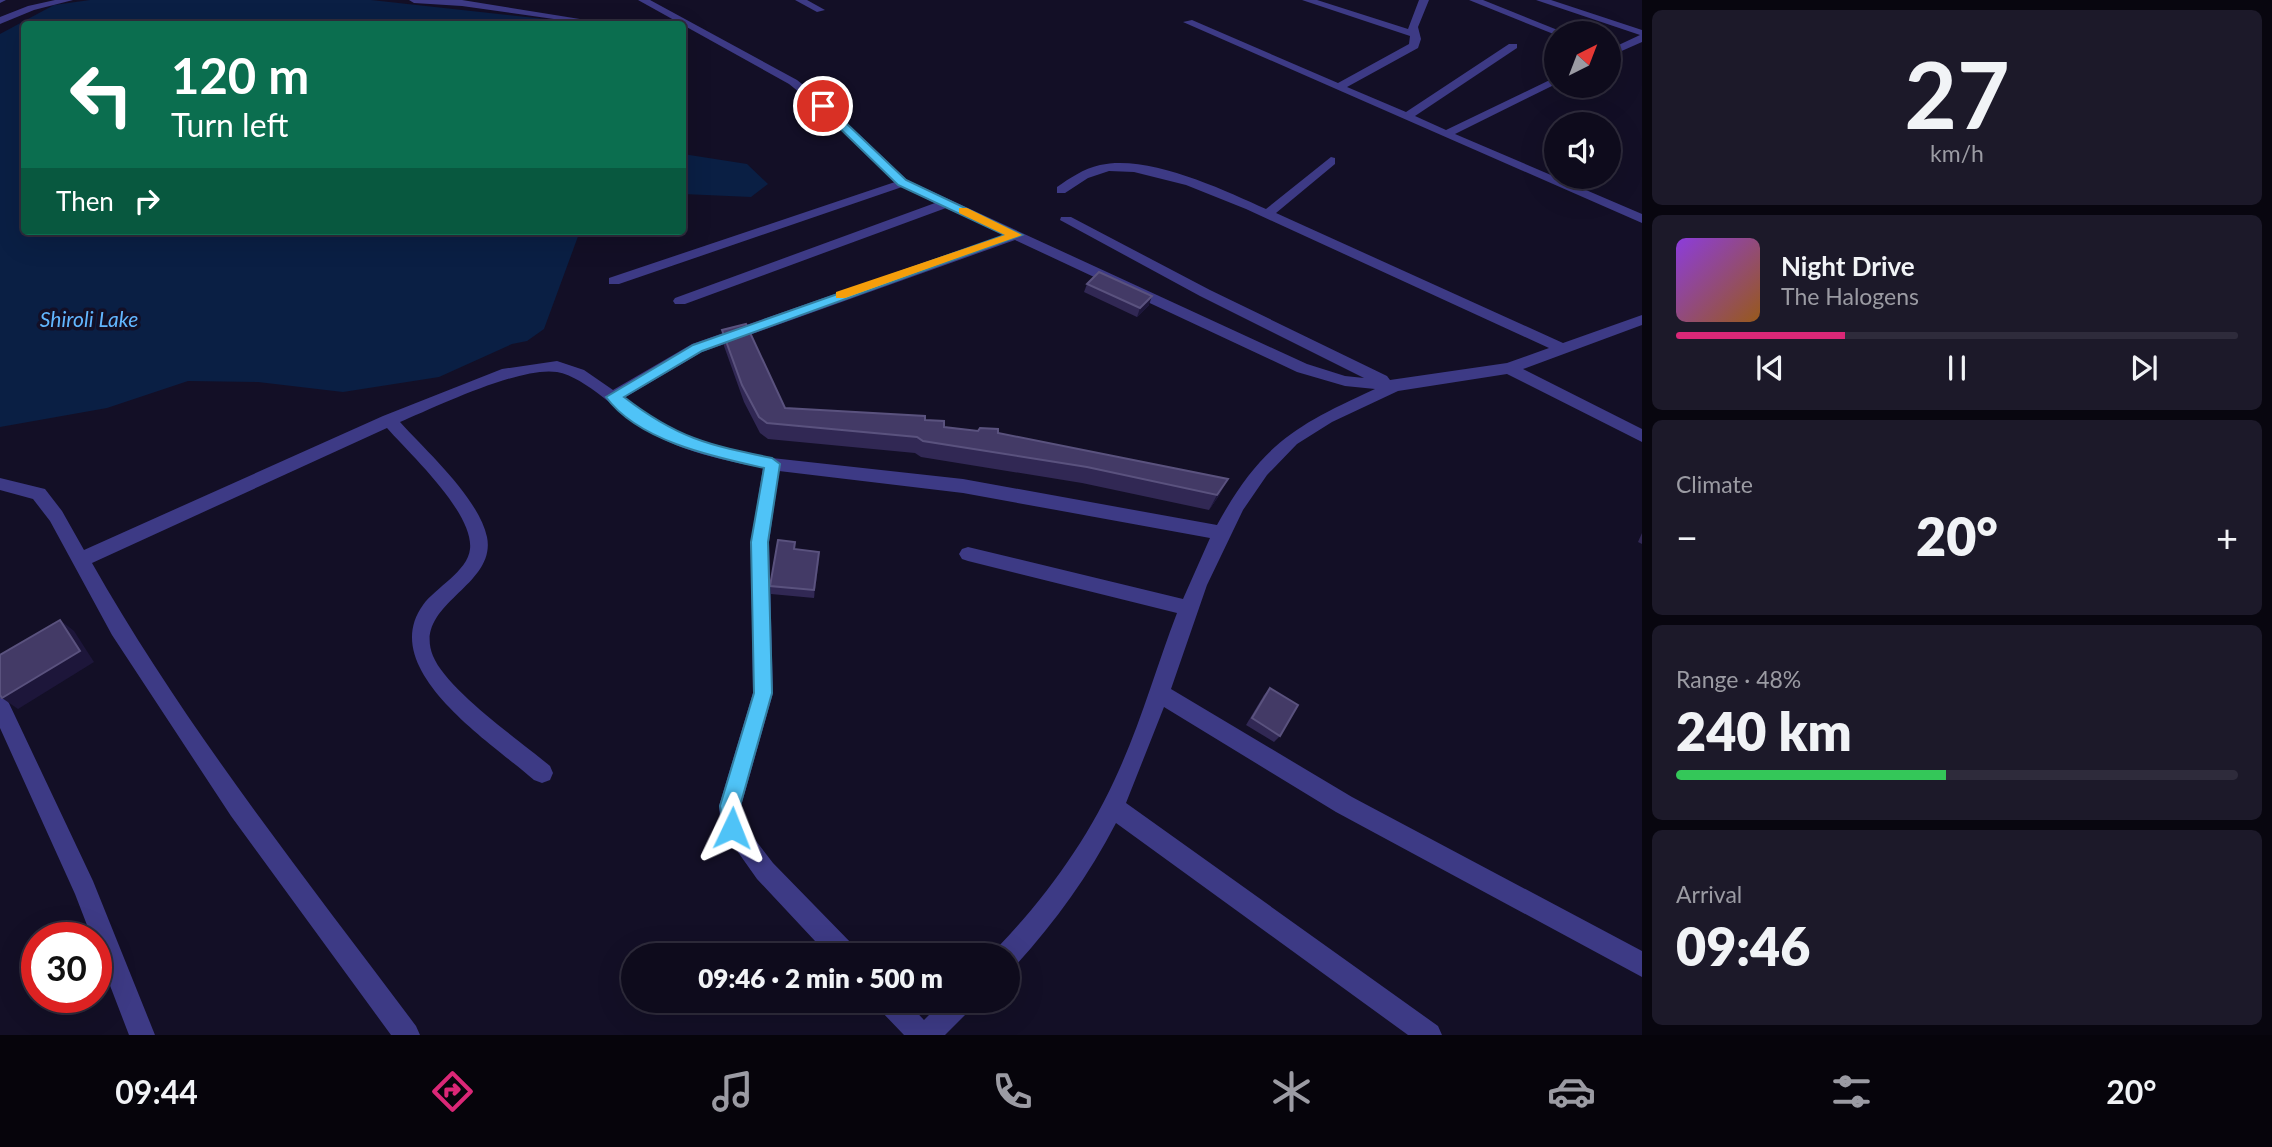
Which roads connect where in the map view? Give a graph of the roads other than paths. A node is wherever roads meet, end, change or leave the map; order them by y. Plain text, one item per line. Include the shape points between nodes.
1 (68, 0) edge
2 (414, 0) edge
3 (643, 0) edge
4 (800, 0) edge
5 (1307, 0) edge
6 (1424, 0) edge
7 (1474, 0) edge
8 (1541, 0) edge
9 (820, 10) dead end
10 (0, 21) edge
11 (585, 21) edge
12 (678, 21) edge
13 (1188, 22) dead end
14 (686, 26) edge
15 (1544, 27) edge
16 (1414, 34) junction
17 (1642, 35) edge
18 (1513, 46) dead end
19 (1621, 46) edge
20 (1340, 86) junction
21 (1544, 86) edge
22 (1408, 116) junction
23 (1448, 133) junction
24 (1331, 161) dead end
25 (902, 183) junction
26 (1061, 190) dead end
27 (946, 203) junction
28 (1267, 214) junction
29 (1642, 219) edge
30 (1066, 220) dead end
31 (1016, 235) junction
32 (614, 281) dead end
33 (680, 301) dead end
34 (1642, 320) edge
35 (1563, 349) junction
36 (1509, 368) junction
37 (1395, 386) junction
38 (614, 397) junction
39 (389, 420) junction
40 (1642, 436) edge
41 (772, 464) junction
42 (0, 484) edge
43 (1222, 533) junction
44 (968, 554) dead end
45 (80, 560) junction
46 (1189, 608) junction
47 (1160, 693) junction
48 (0, 706) edge
49 (542, 772) dead end
50 (1114, 808) junction
51 (834, 943) edge
52 (1018, 943) edge
53 (1642, 965) edge
54 (900, 1013) edge
55 (949, 1013) edge
56 (142, 1035) edge
57 (407, 1035) edge
58 (921, 1035) edge
59 (927, 1035) edge
60 (1429, 1035) edge

1 - 10 street
2 - 11 street
3 - 12 street
4 - 9 street
5 - 16 street
6 - 16 street
7 - 15 street
8 - 17 street
13 - 20 street
14 - 25 street via 793,82
16 - 20 street via 1414,46
17 - 19 street
18 - 22 street
20 - 22 street
21 - 23 street
22 - 23 street
23 - 29 street
24 - 28 street
25 - 27 street
25 - 32 street
26 - 28 street via 1085,174 1107,167 1135,168
27 - 31 street
27 - 33 street
28 - 35 street
30 - 37 street
31 - 37 street via 1302,368 1345,381
31 - 38 street via 698,348
34 - 35 street
35 - 36 street
36 - 37 street
36 - 40 street
37 - 43 street via 1292,439 1255,481
38 - 39 street via 568,370 537,367 507,373
38 - 41 street via 653,427 705,450
39 - 45 street
39 - 49 street via 458,500 477,530 479,549 470,567 428,614 419,637 426,663 452,693
41 - 43 street via 963,486
41 - 51 street via 760,542 763,693 730,806 732,828 765,871
42 - 45 street via 39,494
43 - 46 street
44 - 46 street
45 - 57 street via 119,629 239,808
46 - 47 street
47 - 50 street
47 - 53 street via 1323,793
48 - 56 street via 85,890
50 - 52 street via 1075,875
50 - 60 street
54 - 58 street
55 - 59 street

